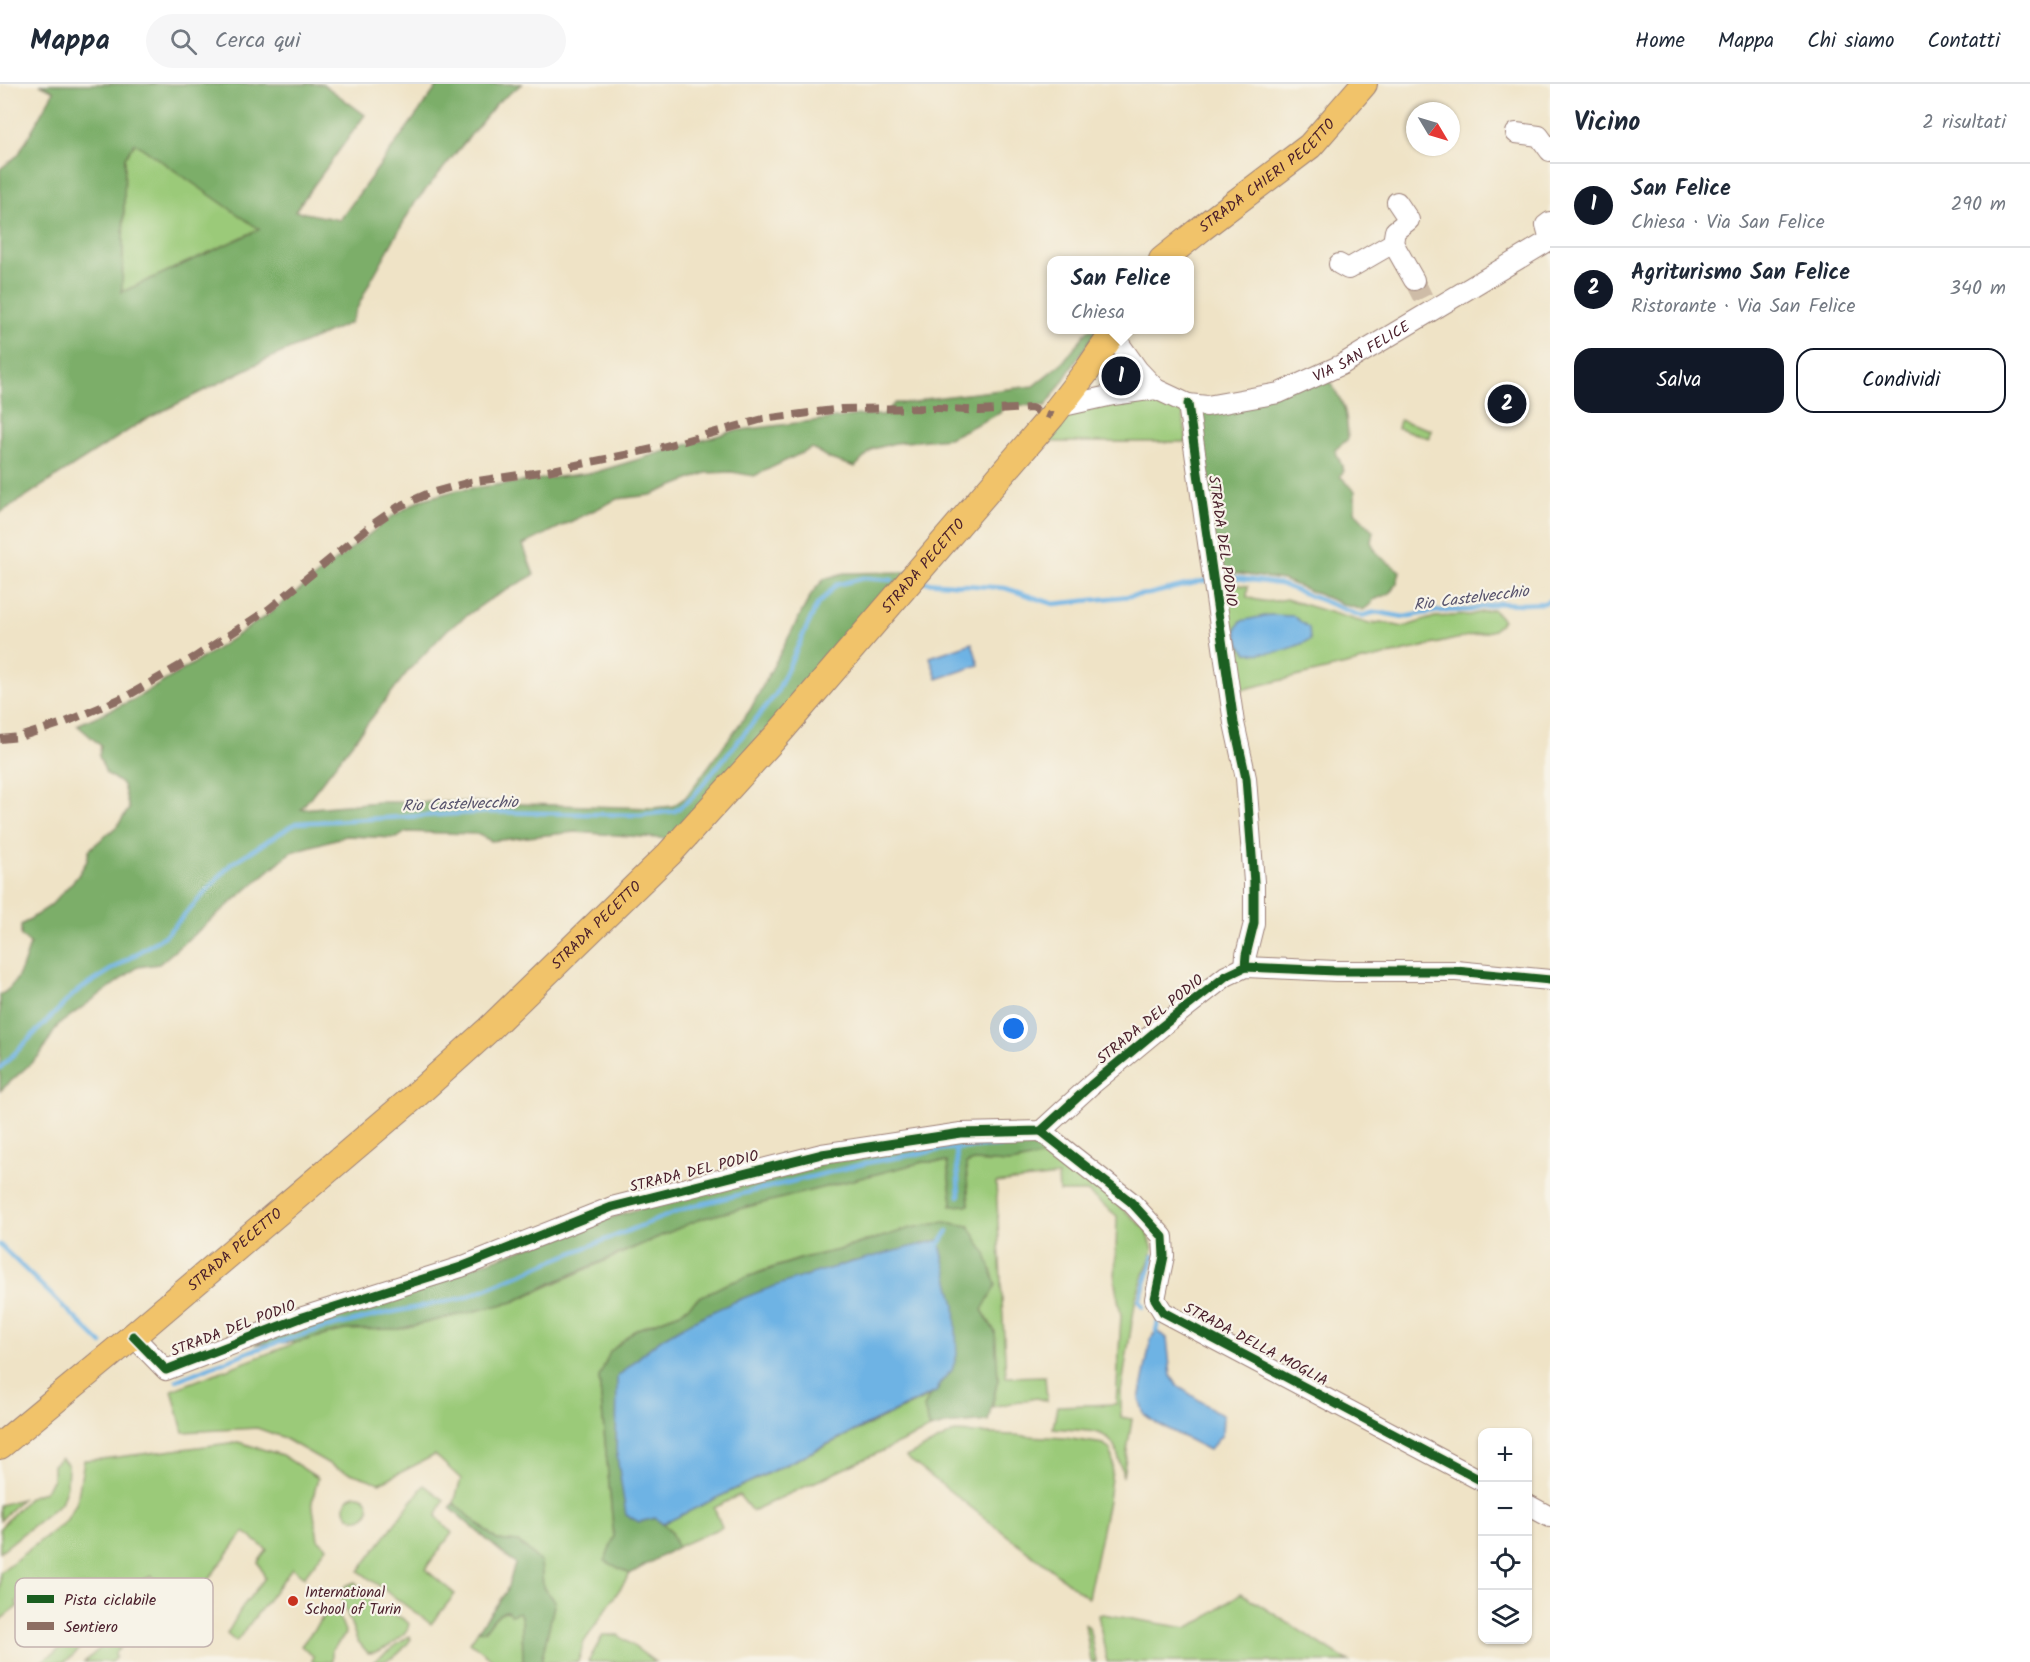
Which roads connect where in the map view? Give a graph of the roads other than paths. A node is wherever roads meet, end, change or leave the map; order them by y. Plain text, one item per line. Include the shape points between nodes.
1 (1364, 84) edge
2 (1516, 133) dead end
3 (1550, 151) edge
4 (1397, 202) dead end
5 (1550, 222) edge
6 (1550, 240) edge
7 (1393, 243) junction
8 (1168, 256) edge
9 (1339, 264) dead end
10 (1413, 280) tunnel mouth
11 (1113, 334) edge
12 (1116, 334) edge
13 (1156, 389) junction
14 (1188, 404) junction
15 (1059, 407) junction
16 (1245, 967) junction
17 (1550, 980) edge
18 (1041, 1131) junction
19 (134, 1336) junction
20 (0, 1446) edge
21 (1478, 1479) edge
22 (1532, 1508) edge
23 (1550, 1517) edge

1 - 8 main road, STRADA CHIERI PECETTO via 1310,146
2 - 3 street via 1539,136
4 - 7 street via 1409,220 1395,231
5 - 6 street via 1546,225
6 - 14 street, VIA SAN FELICE via 1426,305 1341,365 1279,393 1207,406
7 - 9 street via 1348,269
7 - 10 street
11 - 15 main road, STRADA PECETTO
12 - 13 street, VIA SAN FELICE via 1138,370
13 - 14 street, VIA SAN FELICE
13 - 15 street
14 - 16 street, STRADA DEL PODIO via 1234,723 1246,778 1254,923
15 - 19 main road, STRADA PECETTO via 780,732 669,854 487,1031
16 - 17 street via 1456,971
16 - 18 street, STRADA DEL PODIO via 1226,976 1171,1020
18 - 19 street, STRADA DEL PODIO via 961,1133 822,1154 612,1207 461,1267 303,1317 166,1370
18 - 21 street, STRADA DELLA MOGLIA via 1131,1202 1163,1237 1164,1256 1155,1299 1163,1312
19 - 20 main road, STRADA PECETTO
22 - 23 street

